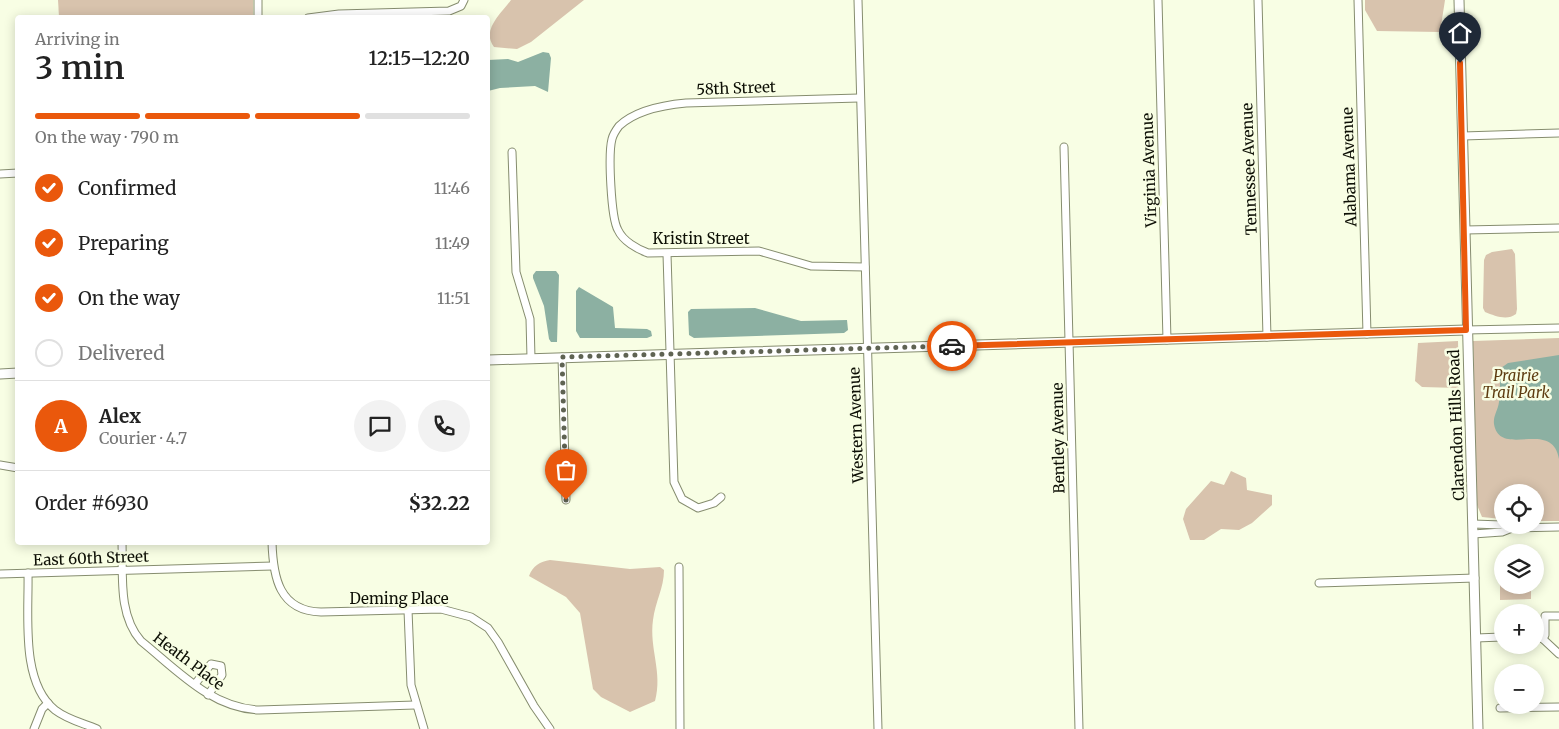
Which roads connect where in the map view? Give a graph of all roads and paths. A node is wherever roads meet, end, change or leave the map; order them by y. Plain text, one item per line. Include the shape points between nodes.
1 (258, 0) edge
2 (858, 0) edge
3 (1158, 0) edge
4 (1258, 0) edge
5 (1358, 0) edge
6 (1458, 0) edge
7 (463, 3) edge
8 (258, 15) edge
9 (331, 15) edge
10 (860, 98) junction
11 (618, 127) joint
12 (1559, 133) edge
13 (1463, 136) junction
14 (1064, 147) dead end
15 (512, 152) dead end
16 (15, 173) edge
17 (0, 174) edge
18 (1559, 228) edge
19 (1465, 230) junction
20 (667, 254) junction
21 (865, 267) junction
22 (1559, 328) edge
23 (1466, 330) junction
24 (1367, 334) junction
25 (1267, 336) junction
26 (1168, 340) junction
27 (1070, 343) junction
28 (868, 348) junction
29 (669, 354) junction
30 (562, 357) junction
31 (531, 358) junction
32 (490, 360) edge
33 (15, 373) edge
34 (0, 374) edge
35 (0, 465) edge
36 (15, 468) edge
37 (721, 497) dead end
38 (566, 500) dead end
39 (1494, 526) edge
40 (1544, 527) edge
41 (1559, 527) edge
42 (1473, 529) junction
43 (1494, 531) edge
44 (122, 545) edge
45 (272, 545) edge
46 (273, 566) junction
47 (679, 567) dead end
48 (123, 570) junction
49 (28, 573) junction
50 (0, 574) edge
51 (1474, 578) junction
52 (1319, 583) dead end
53 (408, 610) junction
54 (1559, 616) edge
55 (1544, 636) edge
56 (1494, 637) edge
57 (1476, 638) junction
58 (1544, 640) edge
59 (1559, 654) edge
60 (195, 684) junction
61 (208, 695) junction
62 (48, 703) junction
63 (415, 704) junction
64 (1544, 707) edge
65 (1559, 707) edge
66 (34, 729) edge
67 (97, 729) edge
68 (424, 729) edge
69 (550, 729) edge
70 (680, 729) edge
71 (878, 729) edge
72 (1079, 729) edge
73 (1478, 729) edge

1 - 8 street
2 - 10 street, Western Avenue
3 - 26 street, Virginia Avenue
4 - 25 street, Tennessee Avenue
5 - 24 street, Alabama Avenue
6 - 13 street, Clarendon Hills Road
7 - 9 street via 449,10
10 - 11 street, 58th Street via 674,104 642,113
10 - 21 street, Western Avenue
11 - 20 street, Kristin Street via 611,140 612,210 618,230 636,248 648,253
12 - 13 street
13 - 19 street, Clarendon Hills Road
14 - 27 street, Bentley Avenue
15 - 31 street via 516,272 530,320
16 - 17 street
18 - 19 street
19 - 23 street, Clarendon Hills Road
20 - 21 street, Kristin Street via 759,251 811,266
20 - 29 street
21 - 28 street, Western Avenue
22 - 23 street
23 - 24 street
23 - 42 street, Clarendon Hills Road
24 - 25 street
25 - 26 street
26 - 27 street
27 - 28 street
27 - 72 street, Bentley Avenue
28 - 29 street
28 - 71 street, Western Avenue
29 - 30 street
29 - 37 street via 677,491 689,504 698,508
30 - 31 street
30 - 38 street
31 - 32 street
33 - 34 street
35 - 36 street
39 - 42 street
40 - 41 street
42 - 43 street
42 - 51 street, Clarendon Hills Road
44 - 48 street, Heath Place
45 - 46 street, Deming Place
46 - 48 street, East 60th Street
46 - 53 street, Deming Place via 278,586 287,599 304,609 321,612
47 - 70 street
48 - 49 street, East 60th Street
48 - 60 street, Heath Place via 125,606 133,630 141,641
49 - 50 street, East 60th Street
49 - 62 street via 31,666 36,683
51 - 52 street
51 - 57 street, Clarendon Hills Road
53 - 63 street via 411,685
53 - 69 street, Deming Place via 451,610 488,628
54 - 55 street via 1545,616
56 - 57 street
57 - 73 street, Clarendon Hills Road
58 - 59 street
60 - 61 street, Heath Place
60 - 61 street via 212,664 222,666 222,675
61 - 63 street, Heath Place via 222,703 251,709
62 - 66 street
62 - 67 street via 70,720
63 - 68 street
64 - 65 street

